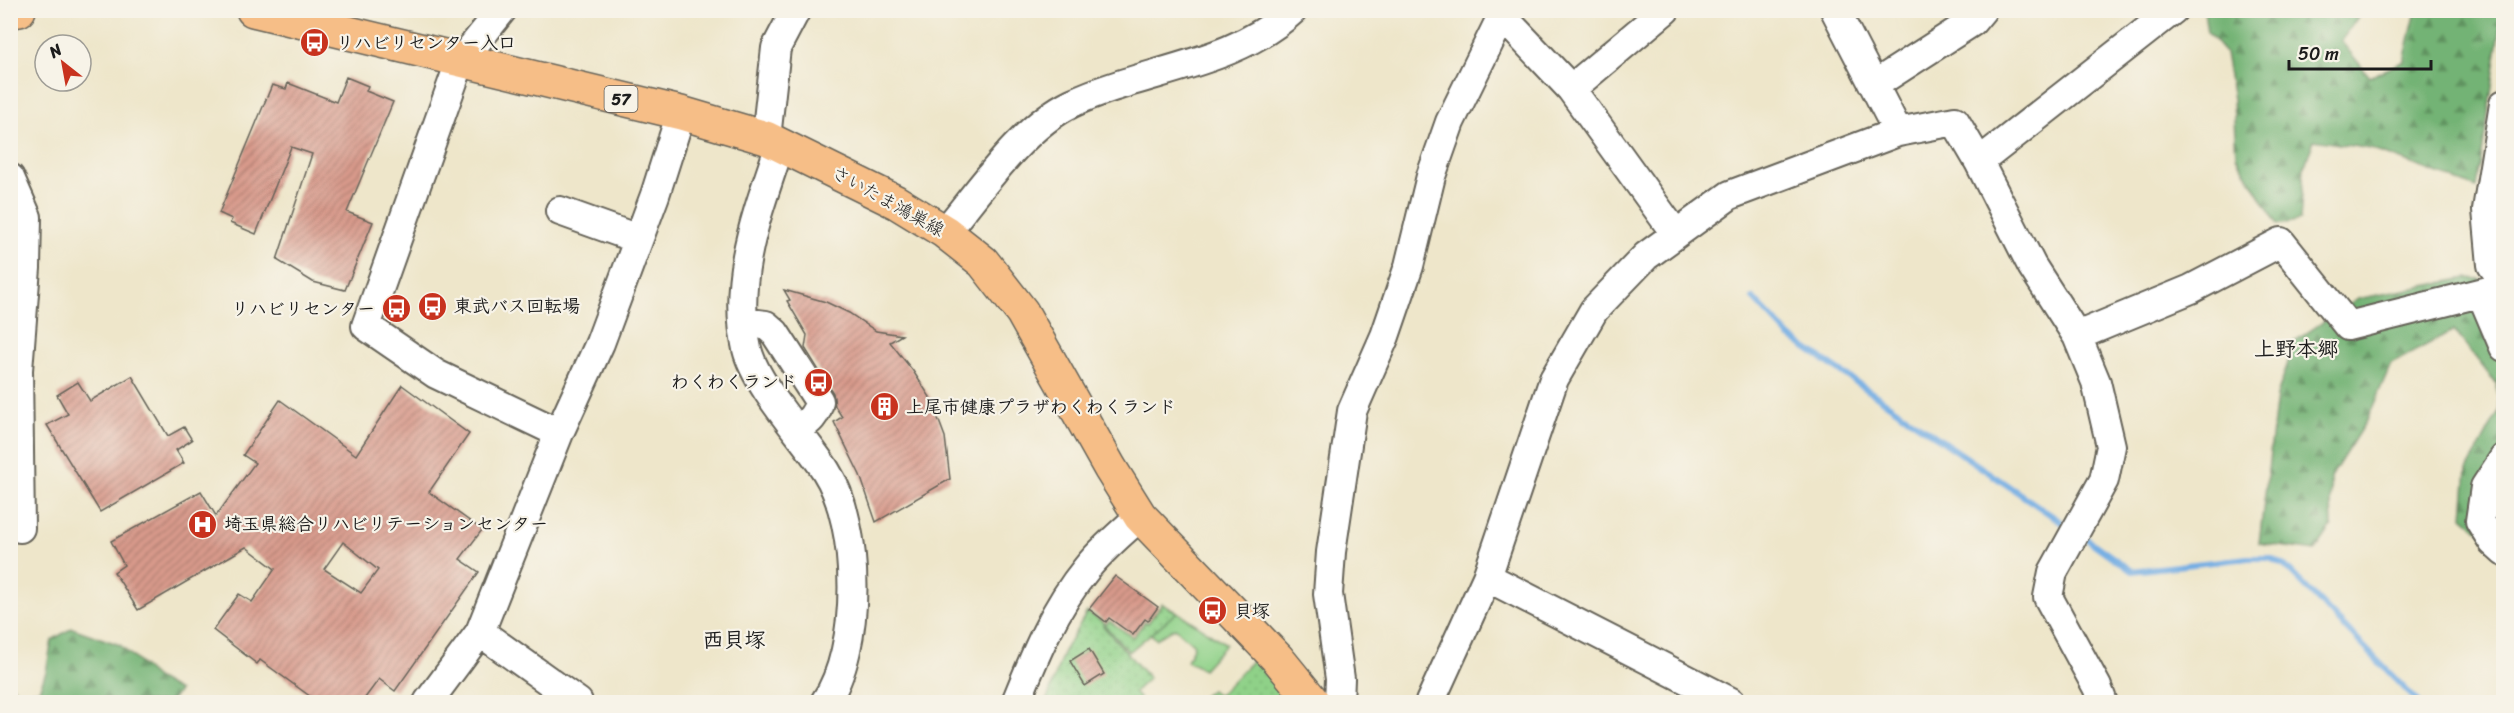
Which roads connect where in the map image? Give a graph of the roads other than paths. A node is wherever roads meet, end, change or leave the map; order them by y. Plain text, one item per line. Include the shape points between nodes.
1 (20, 10) edge
2 (253, 10) edge
3 (501, 10) edge
4 (796, 10) edge
5 (1293, 10) edge
6 (1665, 10) edge
7 (1835, 10) edge
8 (1982, 10) edge
9 (2173, 10) edge
10 (10, 11) edge
11 (1504, 14) edge
12 (460, 62) junction
13 (1874, 85) junction
14 (1571, 89) junction
15 (2504, 104) edge
16 (681, 113) junction
17 (1898, 132) junction
18 (773, 142) junction
19 (1979, 162) junction
20 (10, 177) edge
21 (560, 211) dead end
22 (945, 232) junction
23 (1675, 233) junction
24 (638, 239) junction
25 (2496, 287) edge
26 (2077, 336) junction
27 (2504, 347) edge
28 (559, 433) junction
29 (2504, 458) edge
30 (1140, 516) junction
31 (20, 528) dead end
32 (2504, 552) edge
33 (1487, 577) junction
34 (480, 632) junction
35 (428, 702) edge
36 (578, 702) edge
37 (825, 702) edge
38 (1016, 702) edge
39 (1312, 702) edge
40 (1338, 702) edge
41 (1430, 702) edge
42 (1731, 702) edge
43 (2101, 702) edge

1 - 10 main road
2 - 12 main road, さいたま鴻巣線 / 57
3 - 12 street
4 - 18 street via 777,48
5 - 22 street via 1241,46 1070,104 1040,125 1007,157
6 - 14 street
7 - 13 street
8 - 13 street via 1972,22
9 - 19 street
11 - 14 street
11 - 40 street via 1450,123 1431,176 1399,296 1352,411 1328,594 1340,679
12 - 16 main road, さいたま鴻巣線 / 57
12 - 28 street via 366,326 436,374
13 - 17 street
14 - 23 street
15 - 25 street via 2487,210
16 - 18 main road, さいたま鴻巣線 / 57
16 - 24 street
17 - 19 street via 1955,121
17 - 23 street via 1730,195
18 - 22 main road, さいたま鴻巣線 / 57 via 896,202
18 - 37 street via 746,253 743,322 752,364 827,472 840,498 849,531 852,590 848,636 843,665
19 - 26 street via 2032,266
20 - 31 street via 27,217 18,370
21 - 24 street
22 - 30 main road, さいたま鴻巣線 / 57 via 982,262 1022,312
23 - 33 street via 1646,256 1594,310 1554,379
24 - 28 street via 600,343
25 - 26 street via 2348,326 2281,242 2191,289
25 - 27 street
26 - 43 street via 2096,382 2111,446 2104,480 2053,572 2048,597 2097,687
28 - 34 street
29 - 32 street via 2485,487 2480,521
30 - 38 street via 1088,566 1070,590 1050,622
30 - 39 main road, さいたま鴻巣線 / 57 via 1278,659
33 - 41 street
33 - 42 street
34 - 35 street
34 - 36 street

